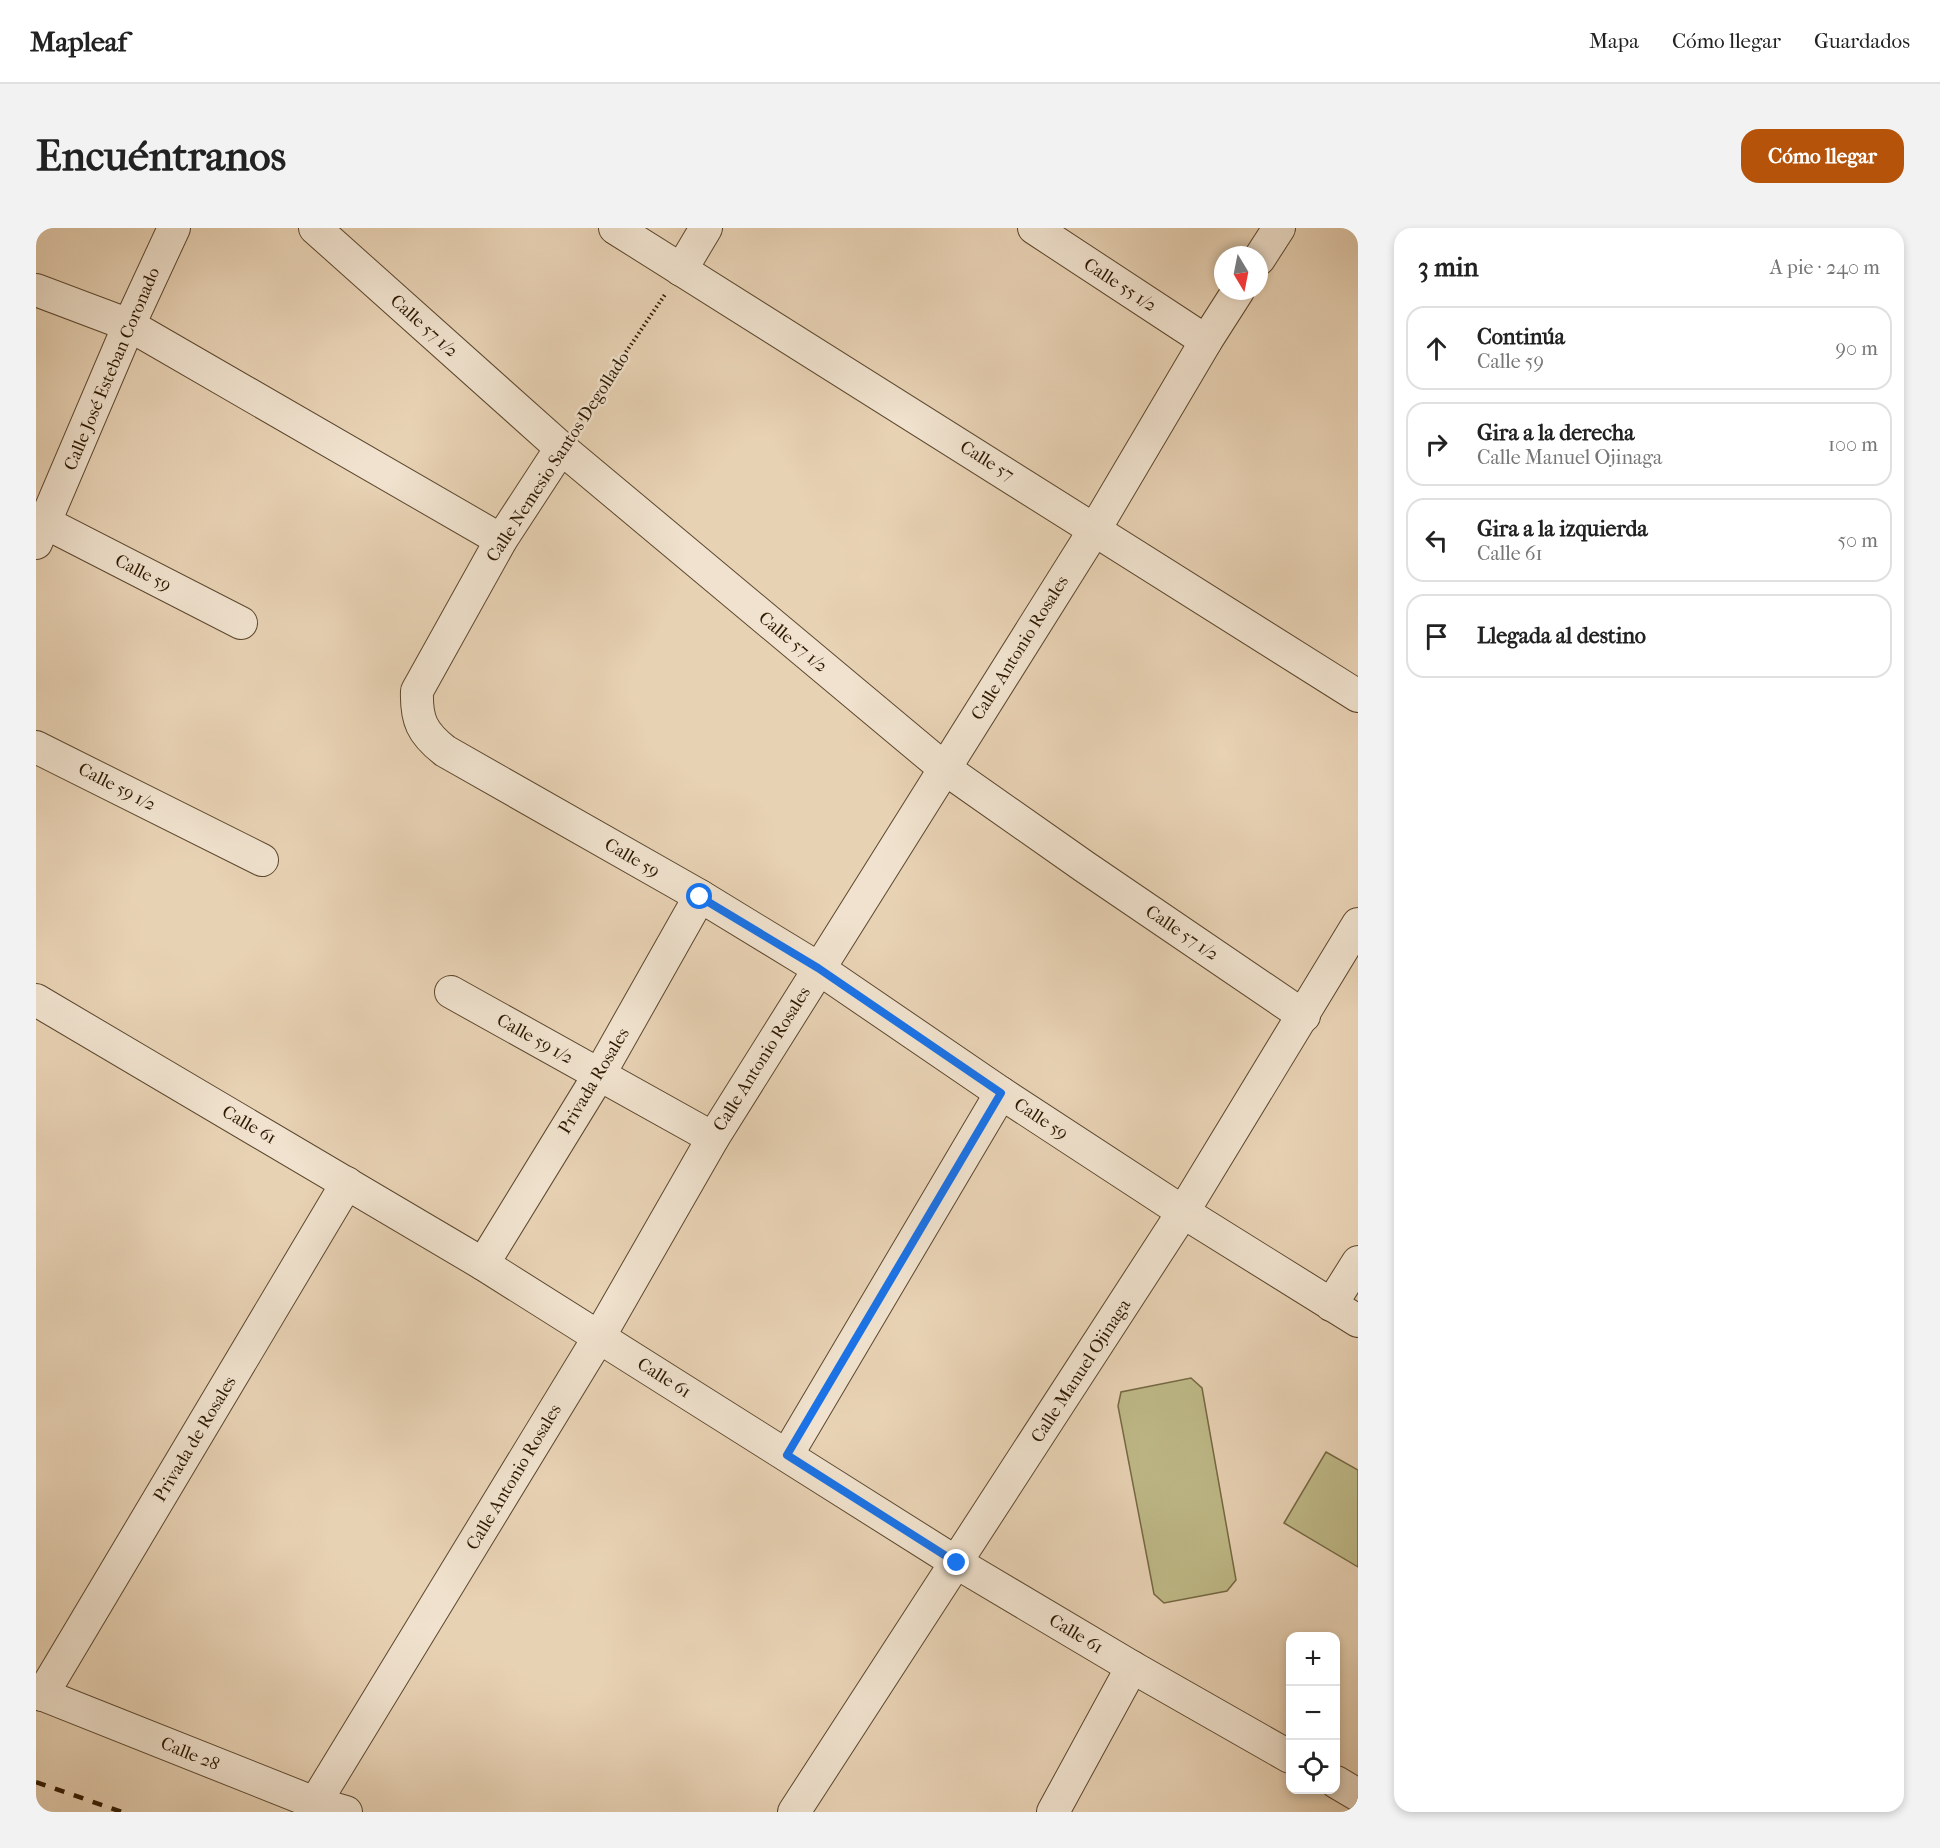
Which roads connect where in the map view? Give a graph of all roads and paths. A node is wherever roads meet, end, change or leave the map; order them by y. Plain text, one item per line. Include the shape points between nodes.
1 (174, 228) edge
2 (315, 228) edge
3 (615, 228) edge
4 (706, 228) edge
5 (1034, 228) edge
6 (1279, 228) edge
7 (1267, 246) edge
8 (681, 270) junction
9 (36, 290) edge
10 (1232, 300) edge
11 (129, 325) junction
12 (1206, 341) junction
13 (561, 448) junction
14 (1095, 529) junction
15 (41, 533) edge
16 (501, 540) junction
17 (241, 623) dead end
18 (417, 691) joint
19 (1358, 696) edge
20 (36, 747) edge
21 (944, 768) junction
22 (262, 860) dead end
23 (700, 897) junction
24 (1358, 924) edge
25 (818, 968) junction
26 (451, 992) dead end
27 (36, 1000) edge
28 (1304, 1016) junction
29 (599, 1075) junction
30 (1001, 1093) junction
31 (713, 1138) junction
32 (347, 1183) junction
33 (1183, 1212) junction
34 (1358, 1262) edge
35 (483, 1263) junction
36 (1331, 1305) junction
37 (1358, 1321) edge
38 (599, 1337) junction
39 (787, 1455) junction
40 (957, 1563) junction
41 (1132, 1667) junction
42 (39, 1693) edge
43 (1286, 1755) edge
44 (1340, 1785) edge
45 (1358, 1795) edge
46 (315, 1803) junction
47 (346, 1812) edge
48 (794, 1812) edge
49 (1053, 1812) edge

1 - 11 street, Calle José Esteban Coronado
2 - 13 street, Calle 57 1/2
3 - 8 street, Calle 57
4 - 8 street
5 - 12 street, Calle 55 1/2
6 - 7 street
8 - 13 path, Calle Nemesio Santos Degollado
8 - 14 street, Calle 57
9 - 11 street
10 - 12 street, Calle Antonio Rosales
11 - 15 street, Calle José Esteban Coronado
11 - 16 street
12 - 14 street, Calle Antonio Rosales
13 - 16 street, Calle Nemesio Santos Degollado
13 - 21 street, Calle 57 1/2
14 - 19 street, Calle 57
14 - 21 street, Calle Antonio Rosales
15 - 17 street, Calle 59
16 - 18 street, Calle Nemesio Santos Degollado
18 - 23 street, Calle 59 via 417,713 424,731 445,751
20 - 22 street, Calle 59 1/2
21 - 25 street, Calle Antonio Rosales
21 - 28 street, Calle 57 1/2
23 - 25 street, Calle 59
23 - 29 street, Privada Rosales
24 - 28 street, Calle Manuel Ojinaga
25 - 30 street, Calle 59
25 - 31 street, Calle Antonio Rosales
26 - 29 street, Calle 59 1/2
27 - 32 street, Calle 61
28 - 33 street, Calle Manuel Ojinaga
29 - 31 street, Calle 59 1/2
29 - 35 street, Privada Rosales
30 - 33 street, Calle 59
30 - 39 street
31 - 38 street, Calle Antonio Rosales
32 - 35 street, Calle 61
32 - 42 street, Privada de Rosales
33 - 36 street, Calle 59
33 - 40 street, Calle Manuel Ojinaga
34 - 36 street
35 - 38 street, Calle 61
36 - 37 street, Calle 59
38 - 39 street, Calle 61
38 - 46 street, Calle Antonio Rosales
39 - 40 street, Calle 61
40 - 41 street, Calle 61
40 - 48 street, Calle Manuel Ojinaga
41 - 43 street, Calle 61
41 - 49 street
42 - 46 street, Calle 28
44 - 45 street
46 - 47 street, Calle 28

